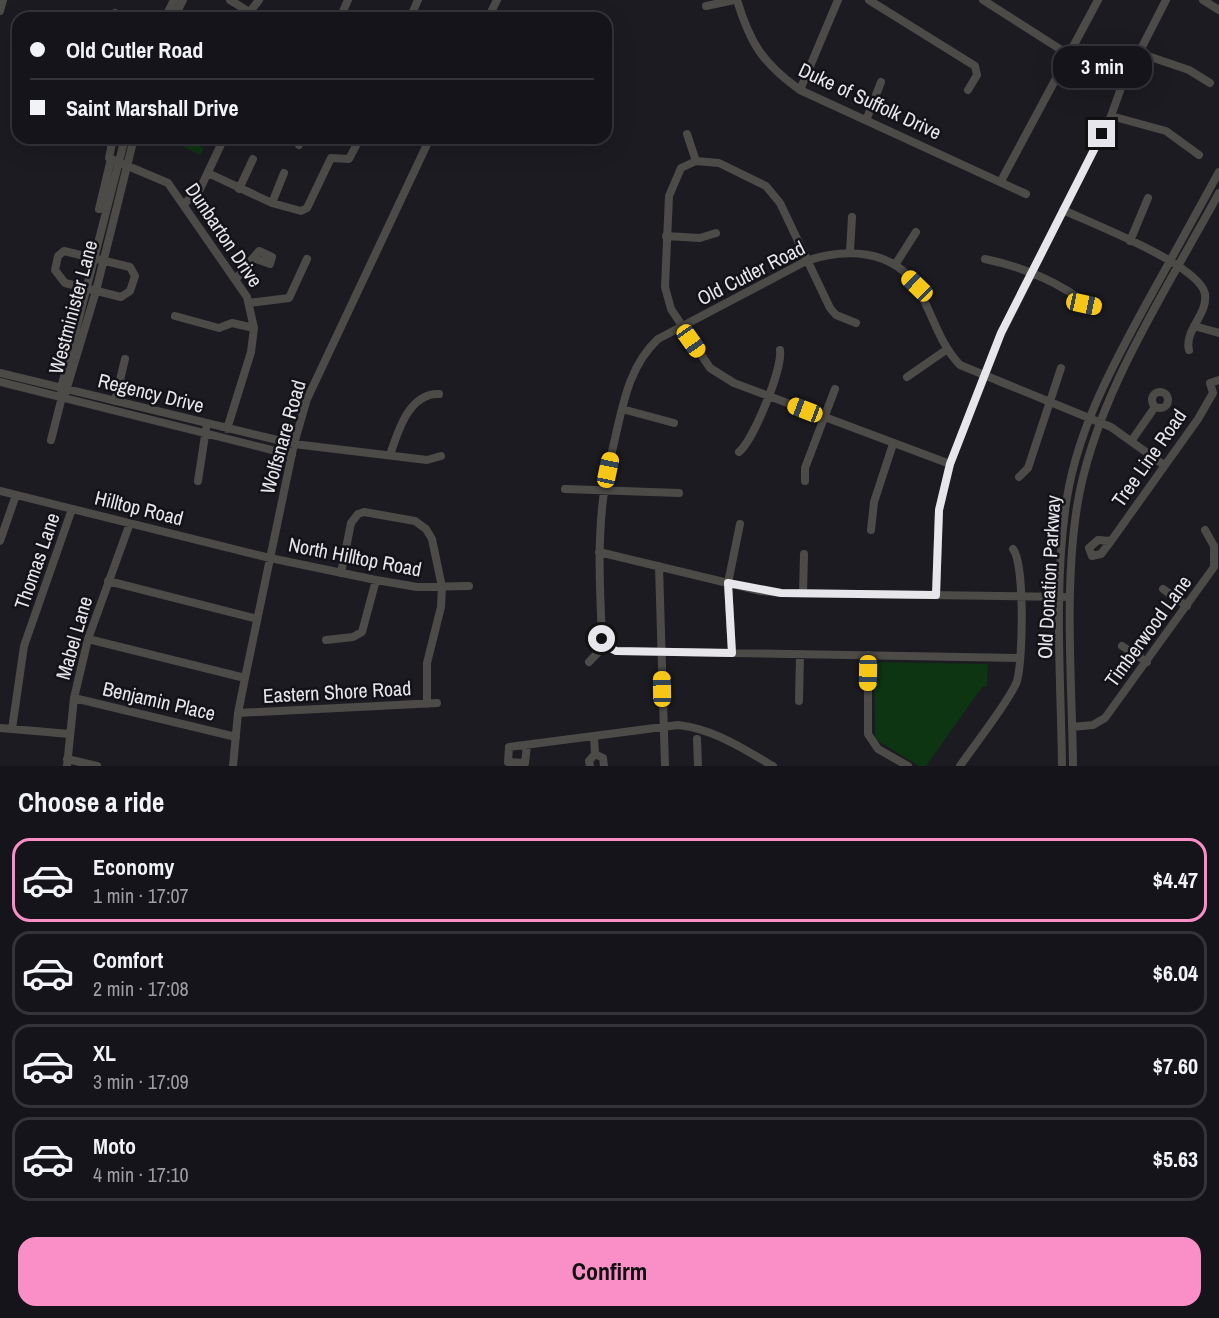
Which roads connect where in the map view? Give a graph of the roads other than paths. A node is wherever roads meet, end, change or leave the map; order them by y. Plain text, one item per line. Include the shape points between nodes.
1 (3, 0) edge
2 (230, 0) edge
3 (259, 0) edge
4 (735, 0) edge
5 (838, 0) edge
6 (869, 0) edge
7 (983, 0) edge
8 (1098, 0) edge
9 (1166, 0) edge
10 (1203, 0) edge
11 (706, 6) dead end
12 (1219, 10) edge
13 (0, 11) edge
14 (248, 12) edge
15 (250, 12) edge
16 (1139, 53) junction
17 (1068, 55) junction
18 (881, 82) dead end
19 (1210, 83) dead end
20 (1121, 88) junction
21 (800, 90) junction
22 (968, 90) dead end
23 (1111, 116) junction
24 (867, 118) junction
25 (687, 134) dead end
26 (111, 144) edge
27 (122, 144) edge
28 (133, 144) edge
29 (221, 144) edge
30 (357, 144) edge
31 (427, 144) edge
32 (1199, 155) dead end
33 (253, 159) dead end
34 (696, 160) junction
35 (115, 161) junction
36 (128, 165) junction
37 (1219, 172) edge
38 (208, 173) junction
39 (284, 173) dead end
40 (1001, 181) junction
41 (239, 189) junction
42 (1219, 193) edge
43 (1026, 194) dead end
44 (1148, 198) dead end
45 (272, 203) junction
46 (184, 204) junction
47 (99, 209) dead end
48 (1063, 210) junction
49 (852, 216) dead end
50 (916, 232) dead end
51 (716, 233) dead end
52 (666, 236) junction
53 (1130, 241) junction
54 (850, 251) junction
55 (253, 258) dead end
56 (99, 259) junction
57 (307, 259) dead end
58 (985, 259) dead end
59 (1170, 260) junction
60 (806, 261) junction
61 (895, 266) junction
62 (1179, 266) junction
63 (1030, 272) junction
64 (236, 279) junction
65 (92, 290) junction
66 (249, 303) junction
67 (1097, 307) dead end
68 (175, 316) dead end
69 (856, 323) dead end
70 (1194, 326) junction
71 (681, 327) junction
72 (254, 328) junction
73 (1219, 333) edge
74 (780, 350) dead end
75 (946, 350) junction
76 (1189, 350) dead end
77 (125, 359) dead end
78 (1061, 368) dead end
79 (0, 373) edge
80 (984, 376) junction
81 (907, 377) dead end
82 (1219, 380) edge
83 (0, 382) edge
84 (64, 389) junction
85 (835, 389) dead end
86 (1216, 393) edge
87 (439, 394) dead end
88 (768, 396) junction
89 (62, 397) junction
90 (115, 401) junction
91 (1050, 402) junction
92 (1155, 407) dead end
93 (622, 409) junction
94 (142, 413) junction
95 (824, 417) junction
96 (1089, 418) junction
97 (1099, 422) junction
98 (674, 423) dead end
99 (207, 424) junction
100 (231, 430) junction
101 (205, 433) junction
102 (51, 440) dead end
103 (231, 440) junction
104 (1132, 440) junction
105 (294, 444) junction
106 (893, 444) junction
107 (739, 452) dead end
108 (292, 455) junction
109 (390, 455) junction
110 (441, 456) dead end
111 (950, 464) junction
112 (1164, 465) junction
113 (1019, 477) dead end
114 (198, 481) dead end
115 (805, 481) dead end
116 (565, 489) dead end
117 (0, 491) edge
118 (604, 491) junction
119 (679, 493) dead end
120 (16, 495) junction
121 (72, 509) junction
122 (130, 523) junction
123 (740, 524) dead end
124 (871, 530) dead end
125 (1205, 530) dead end
126 (0, 541) edge
127 (1111, 541) dead end
128 (1217, 546) edge
129 (1013, 549) dead end
130 (599, 552) junction
131 (804, 554) dead end
132 (270, 558) junction
133 (659, 566) junction
134 (341, 573) junction
135 (376, 580) junction
136 (108, 581) junction
137 (728, 583) junction
138 (469, 586) dead end
139 (442, 587) junction
140 (1163, 589) dead end
141 (803, 593) junction
142 (936, 595) junction
143 (1020, 596) junction
144 (1060, 597) junction
145 (1071, 597) junction
146 (1187, 606) junction
147 (257, 619) junction
148 (88, 639) junction
149 (326, 640) dead end
150 (605, 645) junction
151 (1122, 646) dead end
152 (661, 651) junction
153 (732, 653) junction
154 (800, 654) junction
155 (868, 655) junction
156 (1020, 658) junction
157 (589, 662) dead end
158 (1147, 662) junction
159 (244, 678) junction
160 (74, 698) junction
161 (799, 701) dead end
162 (437, 703) dead end
163 (427, 704) junction
164 (238, 713) junction
165 (663, 726) junction
166 (1072, 727) junction
167 (0, 728) edge
168 (12, 729) junction
169 (70, 734) junction
170 (236, 737) junction
171 (594, 737) junction
172 (697, 739) dead end
173 (527, 745) dead end
174 (596, 754) junction
175 (67, 762) edge
176 (700, 765) edge
177 (97, 766) edge
178 (233, 766) edge
179 (590, 766) edge
180 (604, 766) edge
181 (665, 766) edge
182 (774, 766) edge
183 (908, 766) edge
184 (960, 766) edge
185 (1062, 766) edge
186 (1073, 766) edge

1 - 13 street
2 - 14 street
3 - 15 street
4 - 11 street
4 - 21 street, Duke of Suffolk Drive via 746,31 761,56
5 - 21 street
6 - 22 street via 975,66 977,75
7 - 17 street
8 - 17 street
9 - 16 street
10 - 12 street
16 - 19 street via 1189,70
16 - 20 street
17 - 20 street
17 - 40 street
18 - 24 street
20 - 23 street
21 - 24 street, Duke of Suffolk Drive
23 - 32 street via 1166,131
23 - 48 street
24 - 40 street, Duke of Suffolk Drive
25 - 34 street
26 - 35 street via 108,155
27 - 35 street, Westminister Lane
28 - 36 street, Westminister Lane
29 - 38 street
30 - 45 street via 349,159 331,158 304,210
31 - 105 street, Wolfsnare Road via 307,399
33 - 41 street
34 - 52 street via 681,168 673,180
34 - 60 street via 719,163 766,186 780,203
35 - 36 street, Dunbarton Drive
35 - 47 street
35 - 56 street, Westminister Lane
36 - 46 street, Dunbarton Drive via 168,183
36 - 56 street, Westminister Lane
37 - 59 street, Old Donation Parkway
38 - 41 street
38 - 46 street via 200,189
39 - 45 street
40 - 43 street, Duke of Suffolk Drive
41 - 45 street
42 - 62 street, Old Donation Parkway
44 - 53 street
46 - 64 street, Dunbarton Drive
48 - 53 street
48 - 63 street
49 - 54 street
50 - 61 street
51 - 52 street via 700,238
52 - 71 street via 665,287
53 - 59 street
54 - 60 street, Old Cutler Road
54 - 61 street, Old Cutler Road via 879,257
55 - 64 street
56 - 65 street, Westminister Lane
56 - 65 street via 130,267 134,278 125,296
56 - 65 street via 64,251 58,256 55,270 64,284
57 - 66 street via 289,298
58 - 63 street
59 - 62 street
59 - 96 street, Old Donation Parkway via 1111,368
60 - 69 street via 830,308 836,315
60 - 71 street, Old Cutler Road
61 - 75 street, Old Cutler Road via 917,286
62 - 70 street via 1198,279 1205,292 1205,303
62 - 97 street, Old Donation Parkway
63 - 67 street via 1084,304
63 - 80 street
64 - 66 street, Dunbarton Drive
65 - 84 street, Westminister Lane
66 - 72 street, Dunbarton Drive
68 - 72 street via 219,328 232,323
70 - 73 street
70 - 76 street via 1187,341
71 - 88 street via 710,368
71 - 93 street, Old Cutler Road via 645,351
72 - 100 street, Dunbarton Drive
74 - 88 street via 781,360
75 - 80 street, Old Cutler Road via 960,365
75 - 81 street
77 - 90 street
78 - 91 street
79 - 84 street, Regency Drive
80 - 91 street, Old Cutler Road
80 - 111 street
82 - 86 street, Tree Line Road via 1210,383
83 - 89 street, Regency Drive
84 - 89 street, Westminister Lane
84 - 90 street, Regency Drive
85 - 95 street
86 - 112 street, Tree Line Road
87 - 109 street via 425,396 414,404
88 - 95 street
88 - 107 street via 749,440
89 - 94 street, Regency Drive
89 - 102 street
90 - 94 street, Regency Drive
91 - 96 street, Old Cutler Road
91 - 113 street via 1026,471
92 - 104 street
93 - 98 street
93 - 118 street, Old Cutler Road
94 - 99 street, Regency Drive
94 - 101 street, Regency Drive
95 - 106 street
95 - 115 street via 805,468
96 - 97 street, Old Cutler Road
96 - 144 street, Old Donation Parkway via 1065,511
97 - 104 street, Old Cutler Road
97 - 145 street, Old Donation Parkway via 1077,505
99 - 100 street, Regency Drive
99 - 101 street
100 - 103 street, Dunbarton Drive
100 - 105 street, Regency Drive
101 - 103 street, Regency Drive
101 - 114 street
103 - 108 street, Regency Drive
104 - 112 street, Old Cutler Road
105 - 108 street, Wolfsnare Road
105 - 109 street, Regency Drive
106 - 111 street
106 - 124 street via 874,502
108 - 132 street, Wolfsnare Road
109 - 110 street, Regency Drive via 427,460
111 - 142 street via 939,510
112 - 127 street, Tree Line Road
116 - 118 street
117 - 120 street, Hilltop Road
118 - 119 street
118 - 130 street, Old Cutler Road
120 - 121 street, Hilltop Road
120 - 126 street
121 - 122 street, Hilltop Road
121 - 168 street, Thomas Lane via 24,646
122 - 132 street, Hilltop Road
122 - 136 street, Mabel Lane
123 - 137 street
125 - 128 street, Timberwood Lane
128 - 146 street, Timberwood Lane via 1214,567
129 - 143 street via 1019,561
130 - 133 street
130 - 150 street, Old Cutler Road
131 - 141 street
132 - 134 street, North Hilltop Road
132 - 147 street, Wolfsnare Road
133 - 137 street
133 - 152 street
134 - 135 street, North Hilltop Road
134 - 139 street via 355,510 421,524 432,539
135 - 139 street, North Hilltop Road
135 - 149 street via 362,633 353,638
136 - 147 street
136 - 148 street, Mabel Lane
137 - 141 street via 767,592
137 - 153 street
138 - 139 street, North Hilltop Road
139 - 163 street via 427,663
140 - 146 street
141 - 142 street
142 - 143 street
143 - 144 street
143 - 156 street
144 - 145 street
144 - 185 street, Old Donation Parkway
145 - 166 street, Old Donation Parkway
146 - 158 street, Timberwood Lane
147 - 159 street, Wolfsnare Road
148 - 159 street
148 - 160 street, Mabel Lane
150 - 152 street via 616,651
150 - 157 street
151 - 158 street
152 - 153 street
152 - 165 street
153 - 154 street
154 - 155 street
154 - 161 street
155 - 156 street
155 - 183 street via 868,734 878,749
156 - 184 street via 1016,683
158 - 166 street, Timberwood Lane via 1105,718 1093,725
159 - 164 street, Wolfsnare Road
160 - 169 street, Mabel Lane
160 - 170 street, Benjamin Place
162 - 163 street, Eastern Shore Road
163 - 164 street, Eastern Shore Road
164 - 170 street, Wolfsnare Road
165 - 171 street
165 - 181 street
165 - 182 street via 708,731
166 - 186 street, Old Donation Parkway
167 - 168 street
168 - 169 street
169 - 175 street, Mabel Lane
170 - 178 street, Wolfsnare Road
171 - 173 street
171 - 174 street
172 - 176 street
174 - 179 street via 589,761
174 - 180 street via 603,758
175 - 177 street

